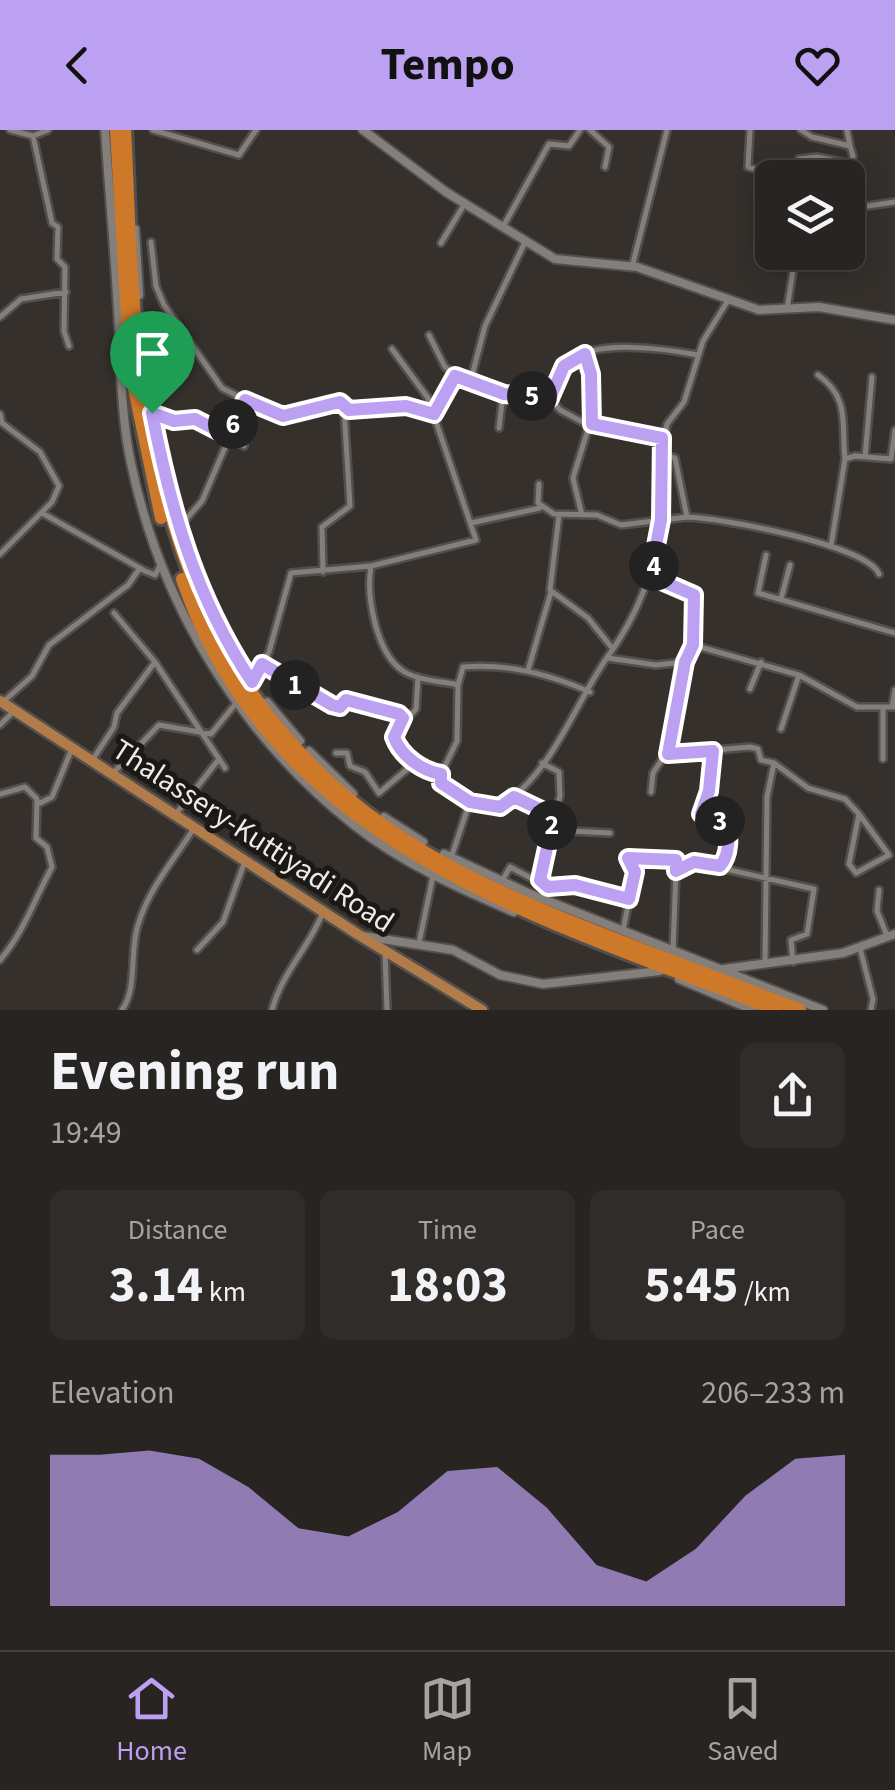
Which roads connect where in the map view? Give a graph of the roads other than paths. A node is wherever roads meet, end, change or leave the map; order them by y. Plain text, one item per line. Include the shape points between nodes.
1 (10, 130) edge
2 (48, 130) edge
3 (105, 130) edge
4 (116, 130) edge
5 (127, 130) edge
6 (153, 130) edge
7 (256, 130) edge
8 (363, 130) edge
9 (580, 130) edge
10 (590, 130) edge
11 (667, 130) edge
12 (750, 130) edge
13 (801, 130) edge
14 (847, 130) edge
15 (33, 136) junction
16 (850, 146) junction
17 (801, 160) edge
18 (831, 160) edge
19 (852, 160) edge
20 (605, 166) dead end
21 (755, 169) edge
22 (895, 202) edge
23 (465, 203) junction
24 (865, 206) edge
25 (504, 225) junction
26 (526, 240) junction
27 (151, 242) dead end
28 (441, 243) dead end
29 (632, 267) junction
30 (793, 270) edge
31 (66, 292) junction
32 (727, 302) junction
33 (786, 310) junction
34 (0, 317) edge
35 (895, 320) edge
36 (429, 335) dead end
37 (69, 346) dead end
38 (392, 349) dead end
39 (585, 354) junction
40 (698, 355) junction
41 (818, 375) dead end
42 (455, 376) junction
43 (872, 376) dead end
44 (470, 383) junction
45 (504, 394) junction
46 (550, 398) junction
47 (245, 400) junction
48 (344, 408) junction
49 (152, 413) junction
50 (0, 414) edge
51 (434, 414) junction
52 (591, 425) junction
53 (499, 428) dead end
54 (895, 430) edge
55 (228, 436) junction
56 (662, 438) junction
57 (244, 446) dead end
58 (661, 455) junction
59 (893, 457) edge
60 (865, 458) junction
61 (845, 460) junction
62 (540, 484) dead end
63 (540, 508) junction
64 (42, 513) junction
65 (559, 514) junction
66 (582, 515) junction
67 (687, 517) junction
68 (661, 520) junction
69 (471, 523) junction
70 (177, 530) junction
71 (832, 546) junction
72 (0, 554) edge
73 (766, 554) dead end
74 (162, 563) junction
75 (370, 566) junction
76 (790, 566) dead end
77 (140, 568) junction
78 (324, 572) junction
79 (880, 574) dead end
80 (650, 576) junction
81 (551, 592) junction
82 (781, 600) junction
83 (114, 613) dead end
84 (895, 633) edge
85 (693, 645) junction
86 (612, 649) junction
87 (606, 658) junction
88 (155, 662) junction
89 (685, 662) junction
90 (762, 662) junction
91 (262, 664) junction
92 (528, 670) junction
93 (799, 675) junction
94 (418, 677) junction
95 (252, 682) junction
96 (458, 684) junction
97 (750, 689) dead end
98 (895, 690) edge
99 (590, 692) junction
100 (1, 702) edge
101 (237, 702) junction
102 (882, 707) junction
103 (893, 707) edge
104 (15, 710) junction
105 (403, 718) junction
106 (0, 725) edge
107 (781, 729) dead end
108 (206, 734) junction
109 (72, 748) junction
110 (713, 751) junction
111 (336, 753) dead end
112 (668, 754) junction
113 (220, 758) junction
114 (883, 759) dead end
115 (92, 761) junction
116 (542, 763) junction
117 (774, 763) junction
118 (416, 764) junction
119 (225, 768) dead end
120 (112, 774) junction
121 (441, 774) junction
122 (651, 792) dead end
123 (0, 794) edge
124 (514, 797) junction
125 (470, 802) junction
126 (39, 803) junction
127 (859, 814) junction
128 (175, 815) junction
129 (554, 816) junction
130 (194, 828) junction
131 (551, 830) junction
132 (610, 833) dead end
133 (892, 856) edge
134 (450, 858) junction
135 (246, 861) junction
136 (720, 866) junction
137 (676, 871) junction
138 (433, 876) junction
139 (765, 877) junction
140 (540, 880) junction
141 (502, 881) junction
142 (880, 890) dead end
143 (629, 899) junction
144 (323, 912) junction
145 (623, 930) junction
146 (359, 936) junction
147 (892, 936) edge
148 (419, 944) junction
149 (860, 948) junction
150 (673, 949) junction
151 (197, 950) dead end
152 (386, 952) junction
153 (0, 960) edge
154 (793, 963) junction
155 (765, 966) junction
156 (715, 968) junction
157 (660, 971) junction
158 (122, 1010) edge
159 (272, 1010) edge
160 (387, 1010) edge
161 (482, 1010) edge
162 (754, 1010) edge
163 (776, 1010) edge
164 (800, 1010) edge
165 (823, 1010) edge
166 (871, 1010) edge

1 - 15 street
2 - 15 street
3 - 74 street via 130,461
4 - 163 highway via 130,369 152,491 190,601 261,722 320,786 414,858 515,906
5 - 49 street
5 - 164 highway via 136,333 162,491 179,552 222,648 270,717 345,796 428,853 483,883
6 - 7 street via 238,156
8 - 23 street
9 - 25 street via 570,146 550,144
10 - 20 street via 609,147
11 - 29 street
12 - 21 street via 748,167
13 - 16 street
14 - 16 street
15 - 31 street via 58,227
16 - 19 street
17 - 18 street
22 - 24 street
23 - 25 street
23 - 28 street
25 - 26 street
26 - 29 street via 555,258
26 - 44 street via 485,326
27 - 47 street via 156,286 172,320 215,382
29 - 32 street
30 - 33 street
31 - 34 street via 21,300
31 - 37 street
32 - 33 street
32 - 40 street
33 - 35 street via 827,308
36 - 42 street
38 - 51 street
39 - 40 street via 618,347
39 - 46 street via 564,366
39 - 52 street
40 - 56 street via 684,402
41 - 61 street via 841,401
42 - 44 street
42 - 51 street
43 - 60 street
44 - 45 street
45 - 46 street
45 - 53 street
46 - 52 street
47 - 48 street via 275,415 340,402
47 - 55 street
48 - 51 street via 406,406
48 - 78 street via 350,506 322,528
49 - 55 street via 195,419
49 - 70 street
50 - 64 street via 58,476 58,494
51 - 69 street
52 - 56 street
52 - 66 street via 572,478
54 - 59 street
55 - 57 street
55 - 70 street via 202,501
56 - 58 street
58 - 67 street via 674,458
58 - 68 street
59 - 60 street
60 - 61 street
61 - 71 street
62 - 63 street
63 - 65 street
63 - 69 street
64 - 72 street
64 - 77 street
65 - 66 street
65 - 81 street
66 - 68 street via 626,525
67 - 68 street
67 - 71 street via 720,518
68 - 80 street
69 - 75 street via 473,543
70 - 95 street via 204,600
71 - 79 street via 867,558
73 - 82 street via 758,594
74 - 77 street via 155,575
74 - 101 street via 187,625
75 - 78 street
75 - 94 street via 373,616 394,662
76 - 82 street
77 - 100 street via 128,585 48,645 32,676
78 - 91 street via 291,573 285,580
80 - 85 street via 694,595
80 - 86 street via 640,607
81 - 86 street via 588,618
81 - 92 street
82 - 84 street
83 - 88 street
85 - 89 street
85 - 90 street
86 - 87 street
87 - 89 street
87 - 99 street
88 - 108 street
88 - 115 street
89 - 112 street
90 - 93 street
90 - 97 street
91 - 95 street
91 - 105 street via 332,705 356,700
92 - 96 street via 463,667
92 - 99 street
93 - 102 street via 857,707
93 - 107 street
94 - 96 street
94 - 105 street via 416,709
95 - 134 street via 298,740 362,802
96 - 121 street via 457,741
98 - 103 street
99 - 116 street
100 - 104 main road, Thalassery-Kuttiyadi Road
101 - 108 street
101 - 138 street via 274,749 354,825
102 - 103 street
102 - 114 street
104 - 106 street
104 - 109 main road, Thalassery-Kuttiyadi Road
105 - 118 street via 396,743
108 - 113 street
108 - 120 street via 159,724
109 - 115 main road, Thalassery-Kuttiyadi Road
109 - 126 street via 52,797
110 - 112 street
110 - 117 street via 750,747
110 - 136 street via 701,814 725,822 728,830
111 - 118 street via 347,753 350,766 365,772 378,793
112 - 122 street via 653,773
113 - 119 street
113 - 128 street
115 - 120 main road, Thalassery-Kuttiyadi Road
116 - 124 street
116 - 129 street via 559,772
117 - 127 street via 808,788 844,798
117 - 139 street
118 - 121 street
120 - 128 main road, Thalassery-Kuttiyadi Road
121 - 125 street via 441,783
123 - 126 street via 25,787
124 - 125 street via 500,807
124 - 129 street
125 - 134 street
126 - 153 street via 36,838 52,868 31,917
127 - 133 street
127 - 133 street via 849,864 856,872
128 - 130 main road, Thalassery-Kuttiyadi Road
129 - 131 street
130 - 135 main road, Thalassery-Kuttiyadi Road
130 - 158 street via 145,903 130,953 132,994
131 - 132 street
131 - 140 street
134 - 141 street
135 - 144 main road, Thalassery-Kuttiyadi Road
135 - 151 street via 222,922
136 - 137 street via 694,862
136 - 139 street
137 - 143 street via 676,860 628,858 635,872
137 - 150 street
138 - 148 street
138 - 157 street
139 - 154 street via 814,888 807,934 791,940
139 - 155 street
140 - 141 street via 510,867
140 - 143 street via 548,887 575,885
141 - 145 street
142 - 147 street via 877,911
143 - 145 street
144 - 146 main road, Thalassery-Kuttiyadi Road
144 - 159 street via 285,972
145 - 150 street
146 - 148 street
146 - 152 main road, Thalassery-Kuttiyadi Road
147 - 149 street
148 - 157 street via 543,984
149 - 154 street
149 - 166 street
150 - 156 street
152 - 160 street
152 - 161 main road, Thalassery-Kuttiyadi Road
154 - 155 street
155 - 156 street
156 - 165 street
157 - 162 street

